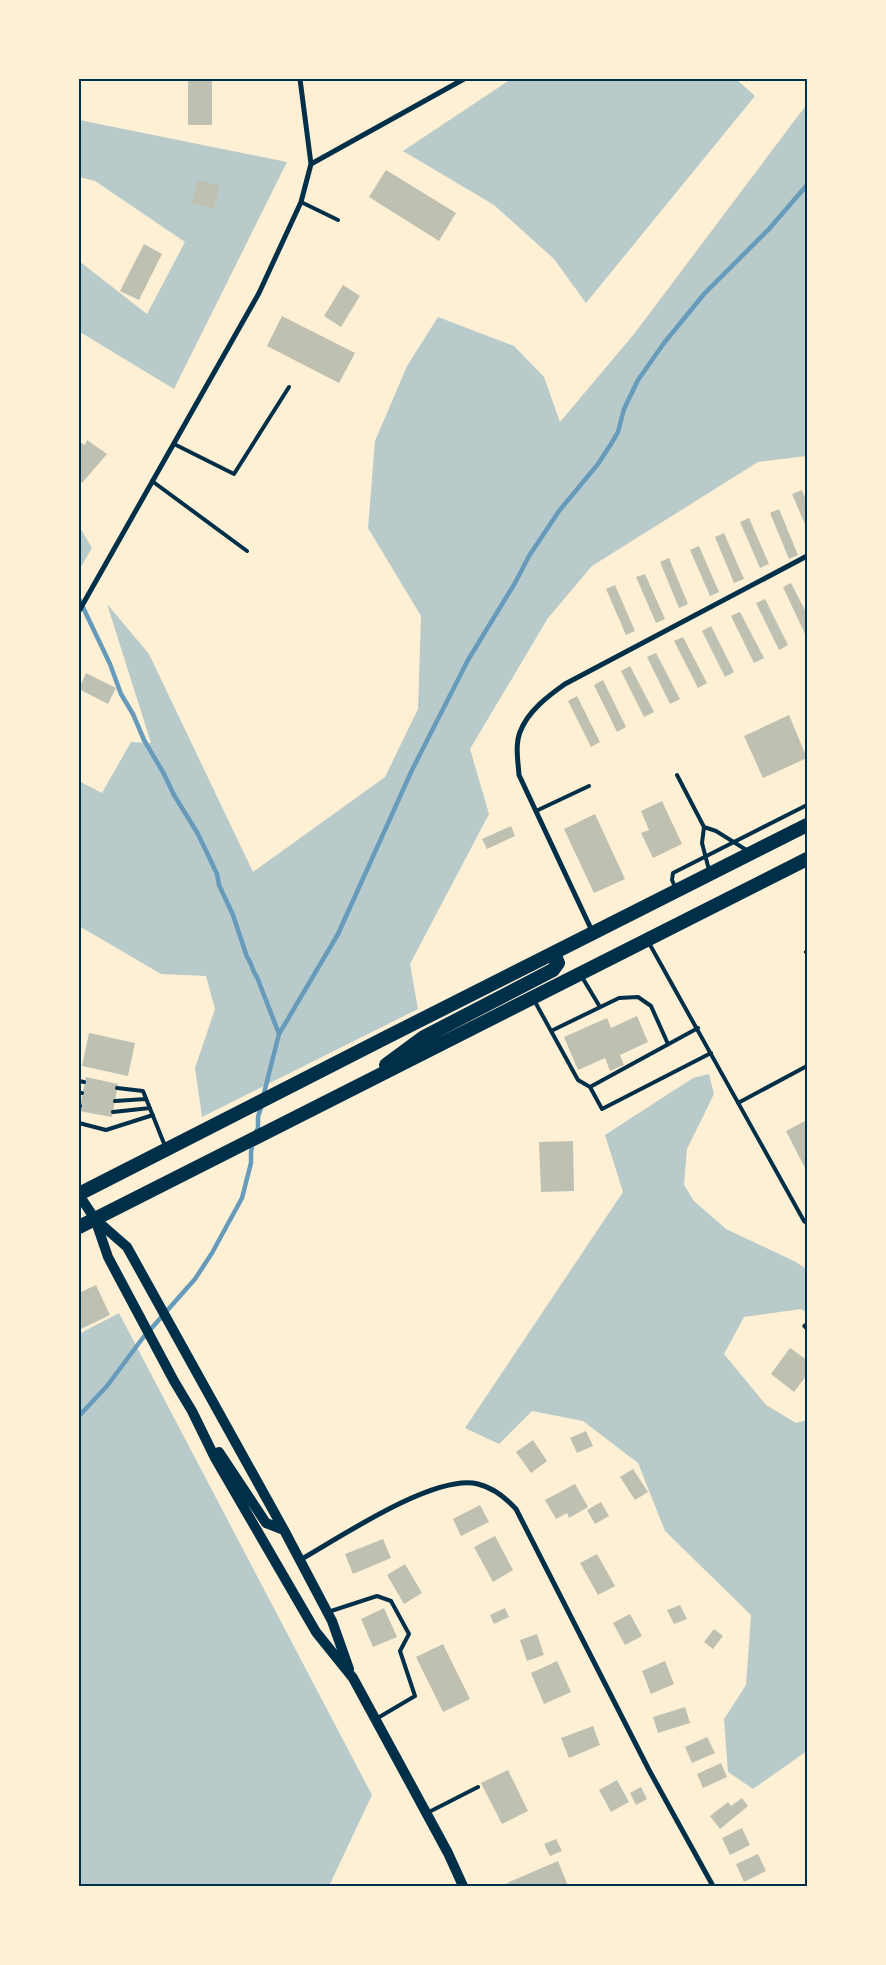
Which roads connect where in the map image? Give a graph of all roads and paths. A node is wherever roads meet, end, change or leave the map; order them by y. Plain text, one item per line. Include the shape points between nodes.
1 (300, 79) edge
2 (464, 79) edge
3 (311, 164) junction
4 (301, 202) junction
5 (338, 220) dead end
6 (288, 388) dead end
7 (174, 444) junction
8 (152, 481) junction
9 (247, 551) dead end
10 (807, 556) edge
11 (79, 611) edge
12 (677, 775) dead end
13 (589, 786) dead end
14 (807, 805) edge
15 (536, 811) junction
16 (807, 826) edge
17 (704, 827) junction
18 (735, 842) junction
19 (752, 853) junction
20 (704, 857) junction
21 (807, 859) edge
22 (710, 874) junction
23 (677, 891) junction
24 (594, 933) junction
25 (647, 940) junction
26 (554, 953) junction
27 (580, 974) junction
28 (533, 998) junction
29 (600, 1008) junction
30 (698, 1028) junction
31 (551, 1031) junction
32 (668, 1044) junction
33 (711, 1053) junction
34 (807, 1066) edge
35 (79, 1081) edge
36 (84, 1082) dead end
37 (362, 1084) junction
38 (590, 1087) junction
39 (117, 1088) dead end
40 (146, 1099) junction
41 (115, 1101) dead end
42 (738, 1102) junction
43 (150, 1108) junction
44 (113, 1112) dead end
45 (153, 1115) junction
46 (79, 1124) edge
47 (166, 1150) junction
48 (79, 1195) edge
49 (95, 1219) junction
50 (807, 1223) edge
51 (79, 1227) edge
52 (192, 1411) junction
53 (284, 1530) junction
54 (300, 1560) junction
55 (327, 1612) junction
56 (353, 1678) junction
57 (376, 1719) junction
58 (478, 1787) dead end
59 (427, 1813) junction
60 (463, 1886) edge
61 (713, 1886) edge

1 - 3 street
2 - 3 street
3 - 4 street
4 - 5 lane
4 - 7 street via 259,293
6 - 7 lane via 234,474
7 - 8 street
8 - 9 lane
8 - 11 street
10 - 15 street via 565,684 545,698 520,732 517,750 519,775
12 - 17 lane
13 - 15 lane
14 - 18 lane
15 - 24 street
16 - 19 highway
17 - 18 lane
17 - 20 lane
18 - 19 lane
18 - 20 lane
19 - 22 highway
20 - 22 lane
20 - 23 lane via 673,873
21 - 25 highway
22 - 23 highway
23 - 24 highway
24 - 26 highway
25 - 27 highway
25 - 30 lane
26 - 37 highway via 558,963 553,970 424,1037
26 - 47 highway
27 - 28 highway
27 - 29 lane
28 - 31 lane
28 - 37 highway
29 - 31 lane
29 - 32 lane via 619,998 638,997 651,1006
30 - 32 lane
30 - 33 lane
31 - 38 lane via 578,1080
32 - 38 lane
33 - 38 lane via 602,1108
33 - 42 lane
34 - 42 lane
35 - 36 lane
37 - 49 highway
39 - 40 lane via 144,1091
40 - 41 lane
40 - 43 lane
42 - 50 lane
43 - 44 lane
43 - 45 lane
45 - 46 lane via 106,1130
45 - 47 lane
47 - 48 highway
48 - 49 main road
49 - 51 highway
49 - 52 main road via 108,1257
49 - 53 main road via 127,1248
52 - 53 main road via 266,1523
52 - 56 main road via 215,1458 316,1632
53 - 54 main road
54 - 55 main road
54 - 61 street via 422,1493 464,1482 478,1484 506,1498 516,1509 649,1770
55 - 56 main road
55 - 57 lane via 376,1596 392,1601 409,1634 400,1651 415,1696
56 - 57 main road
57 - 59 main road
58 - 59 lane
59 - 60 main road

